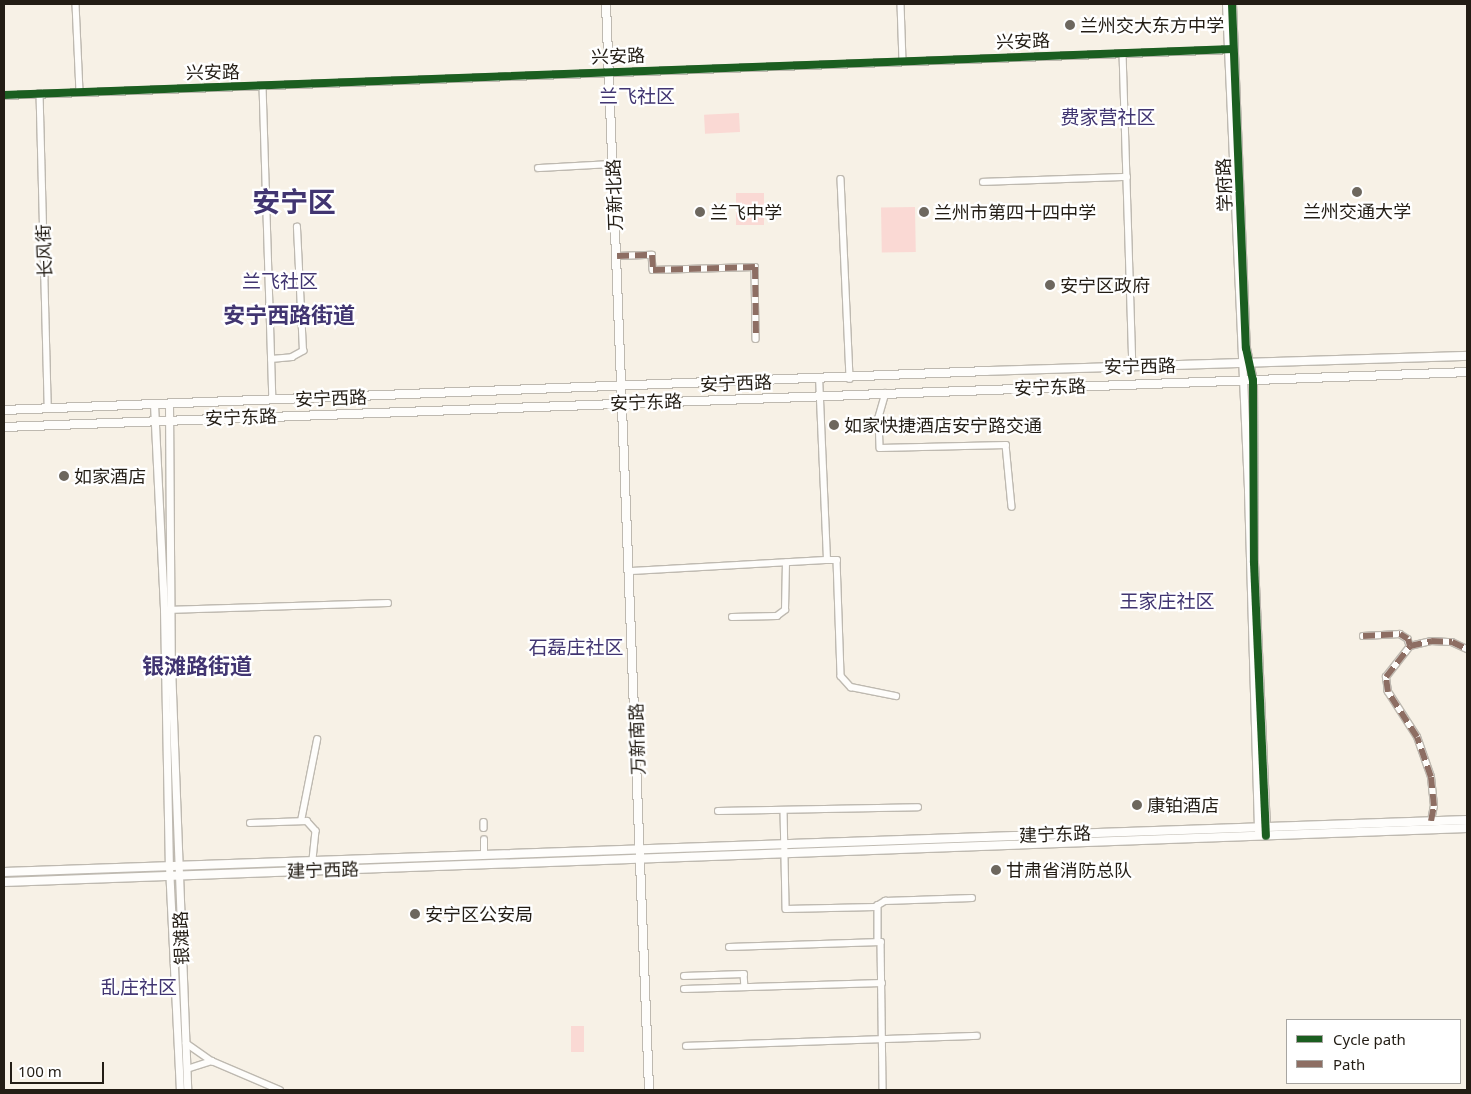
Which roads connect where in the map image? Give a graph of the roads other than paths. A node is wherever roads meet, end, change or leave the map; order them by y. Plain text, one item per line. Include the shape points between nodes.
1 (76, 4) edge
2 (606, 4) edge
3 (901, 4) edge
4 (1226, 4) edge
5 (1232, 4) edge
6 (1230, 49) junction
7 (1123, 53) junction
8 (903, 60) junction
9 (609, 71) junction
10 (263, 86) junction
11 (80, 91) junction
12 (40, 93) junction
13 (4, 95) edge
14 (613, 164) junction
15 (538, 168) dead end
16 (1127, 177) junction
17 (841, 179) dead end
18 (983, 182) dead end
19 (297, 227) dead end
20 (616, 256) junction
21 (756, 339) dead end
22 (1467, 356) edge
23 (272, 359) junction
24 (1281, 362) junction
25 (1241, 364) junction
26 (1251, 364) junction
27 (1133, 366) junction
28 (1467, 372) edge
29 (1281, 378) junction
30 (850, 379) junction
31 (819, 380) junction
32 (1241, 380) junction
33 (1253, 380) junction
34 (621, 387) junction
35 (886, 393) junction
36 (820, 395) junction
37 (273, 400) junction
38 (197, 403) junction
39 (622, 403) junction
40 (154, 404) junction
41 (169, 404) junction
42 (122, 406) junction
43 (48, 409) junction
44 (4, 410) edge
45 (196, 418) junction
46 (168, 419) junction
47 (155, 420) junction
48 (121, 421) junction
49 (4, 427) edge
50 (1012, 507) dead end
51 (827, 560) junction
52 (786, 562) junction
53 (630, 571) junction
54 (388, 603) dead end
55 (168, 610) junction
56 (732, 617) dead end
57 (1363, 636) dead end
58 (1410, 646) junction
59 (1467, 648) edge
60 (896, 696) dead end
61 (317, 740) dead end
62 (918, 807) dead end
63 (784, 810) junction
64 (718, 811) dead end
65 (1467, 820) edge
66 (301, 821) junction
67 (1430, 821) junction
68 (250, 823) dead end
69 (1467, 828) edge
70 (1262, 832) junction
71 (484, 840) dead end
72 (787, 850) junction
73 (484, 855) junction
74 (642, 855) junction
75 (313, 862) junction
76 (169, 866) junction
77 (179, 866) junction
78 (4, 872) edge
79 (169, 876) junction
80 (179, 876) junction
81 (4, 882) edge
82 (972, 898) dead end
83 (878, 905) junction
84 (878, 942) junction
85 (729, 948) dead end
86 (684, 976) dead end
87 (882, 983) junction
88 (745, 987) junction
89 (684, 989) dead end
90 (977, 1036) dead end
91 (882, 1039) junction
92 (186, 1043) junction
93 (686, 1046) dead end
94 (212, 1061) junction
95 (187, 1069) junction
96 (180, 1090) edge
97 (188, 1090) edge
98 (280, 1090) edge
99 (649, 1090) edge
100 (883, 1090) edge

1 - 11 street
2 - 9 main road, 万新北路
3 - 8 street
4 - 6 street, 学府路
5 - 6 street, 学府路
6 - 7 street, 兴安路
6 - 25 street, 学府路
6 - 26 street, 学府路 via 1246,348
7 - 8 street, 兴安路
7 - 16 street
8 - 9 street, 兴安路
9 - 10 street, 兴安路
9 - 14 main road, 万新北路
10 - 11 street, 兴安路
10 - 23 street
11 - 12 street, 兴安路
12 - 13 street, 兴安路
12 - 43 street, 长风街
14 - 15 street
14 - 20 main road, 万新北路
16 - 18 street
16 - 27 street
17 - 30 street
19 - 23 street via 303,351 292,357
20 - 21 street via 652,255 653,270 755,267
20 - 34 main road, 万新北路
22 - 24 main road, 安宁西路
23 - 37 street
24 - 26 main road, 安宁西路
24 - 29 main road via 1278,372
25 - 26 main road, 安宁西路
25 - 27 main road, 安宁西路
25 - 32 street, 学府路
26 - 33 street, 学府路
27 - 30 main road, 安宁西路
28 - 29 main road, 安宁东路
29 - 33 main road, 安宁东路
30 - 31 main road, 安宁西路
31 - 34 main road, 安宁西路
31 - 36 street
32 - 33 main road, 安宁东路
32 - 35 main road, 安宁东路
32 - 70 street, 学府路
33 - 70 street, 学府路 via 1254,563
34 - 37 main road, 安宁西路
34 - 39 main road, 万新南路
35 - 36 main road, 安宁东路
35 - 50 street via 879,418 880,448 1006,445
36 - 39 main road, 安宁东路
36 - 51 street
37 - 38 main road, 安宁西路
38 - 41 main road, 安宁西路
38 - 45 main road via 194,409
39 - 45 main road, 安宁东路
39 - 53 main road, 万新南路
40 - 41 main road, 安宁西路
40 - 42 main road, 安宁西路
40 - 47 street
41 - 46 street
42 - 43 main road, 安宁西路
42 - 48 main road via 127,413
43 - 44 main road, 安宁西路
45 - 46 main road, 安宁东路
46 - 47 main road, 安宁东路
46 - 55 street
47 - 48 main road, 安宁东路
47 - 55 street
48 - 49 main road, 安宁东路
51 - 52 street
51 - 60 street via 837,560 841,676 851,687
52 - 53 street
52 - 56 street via 785,610 777,616
53 - 74 main road, 万新南路
54 - 55 street
55 - 76 street, 银滩路
55 - 77 street, 银滩路
57 - 58 street via 1400,634 1408,639
58 - 59 street via 1431,641 1452,642
58 - 67 street via 1386,677 1388,692 1417,738 1428,769 1434,806
61 - 66 street
62 - 63 street
63 - 64 street
63 - 72 street
65 - 67 main road, 建宁东路
66 - 68 street
66 - 75 street via 307,821 316,831
67 - 70 main road, 建宁东路
69 - 70 main road, 建宁东路
70 - 72 main road, 建宁东路
71 - 73 street
72 - 74 main road, 建宁东路
72 - 83 street via 786,909
73 - 74 main road, 建宁西路
73 - 75 main road, 建宁西路
74 - 80 main road, 建宁西路
74 - 99 main road, 万新南路
75 - 77 main road, 建宁西路
76 - 77 main road, 建宁西路
76 - 78 main road, 建宁西路
76 - 79 street, 银滩路
77 - 80 street, 银滩路
79 - 80 main road, 建宁西路
79 - 81 main road, 建宁西路
79 - 96 street, 银滩路
80 - 92 street, 银滩路
82 - 83 street via 885,901
83 - 84 street
84 - 85 street
84 - 87 street via 881,942
86 - 88 street via 744,974
87 - 88 street
87 - 91 street
88 - 89 street
90 - 91 street
91 - 93 street
91 - 100 street
92 - 94 street
92 - 95 street, 银滩路
94 - 95 street
94 - 98 street
95 - 97 street, 银滩路

